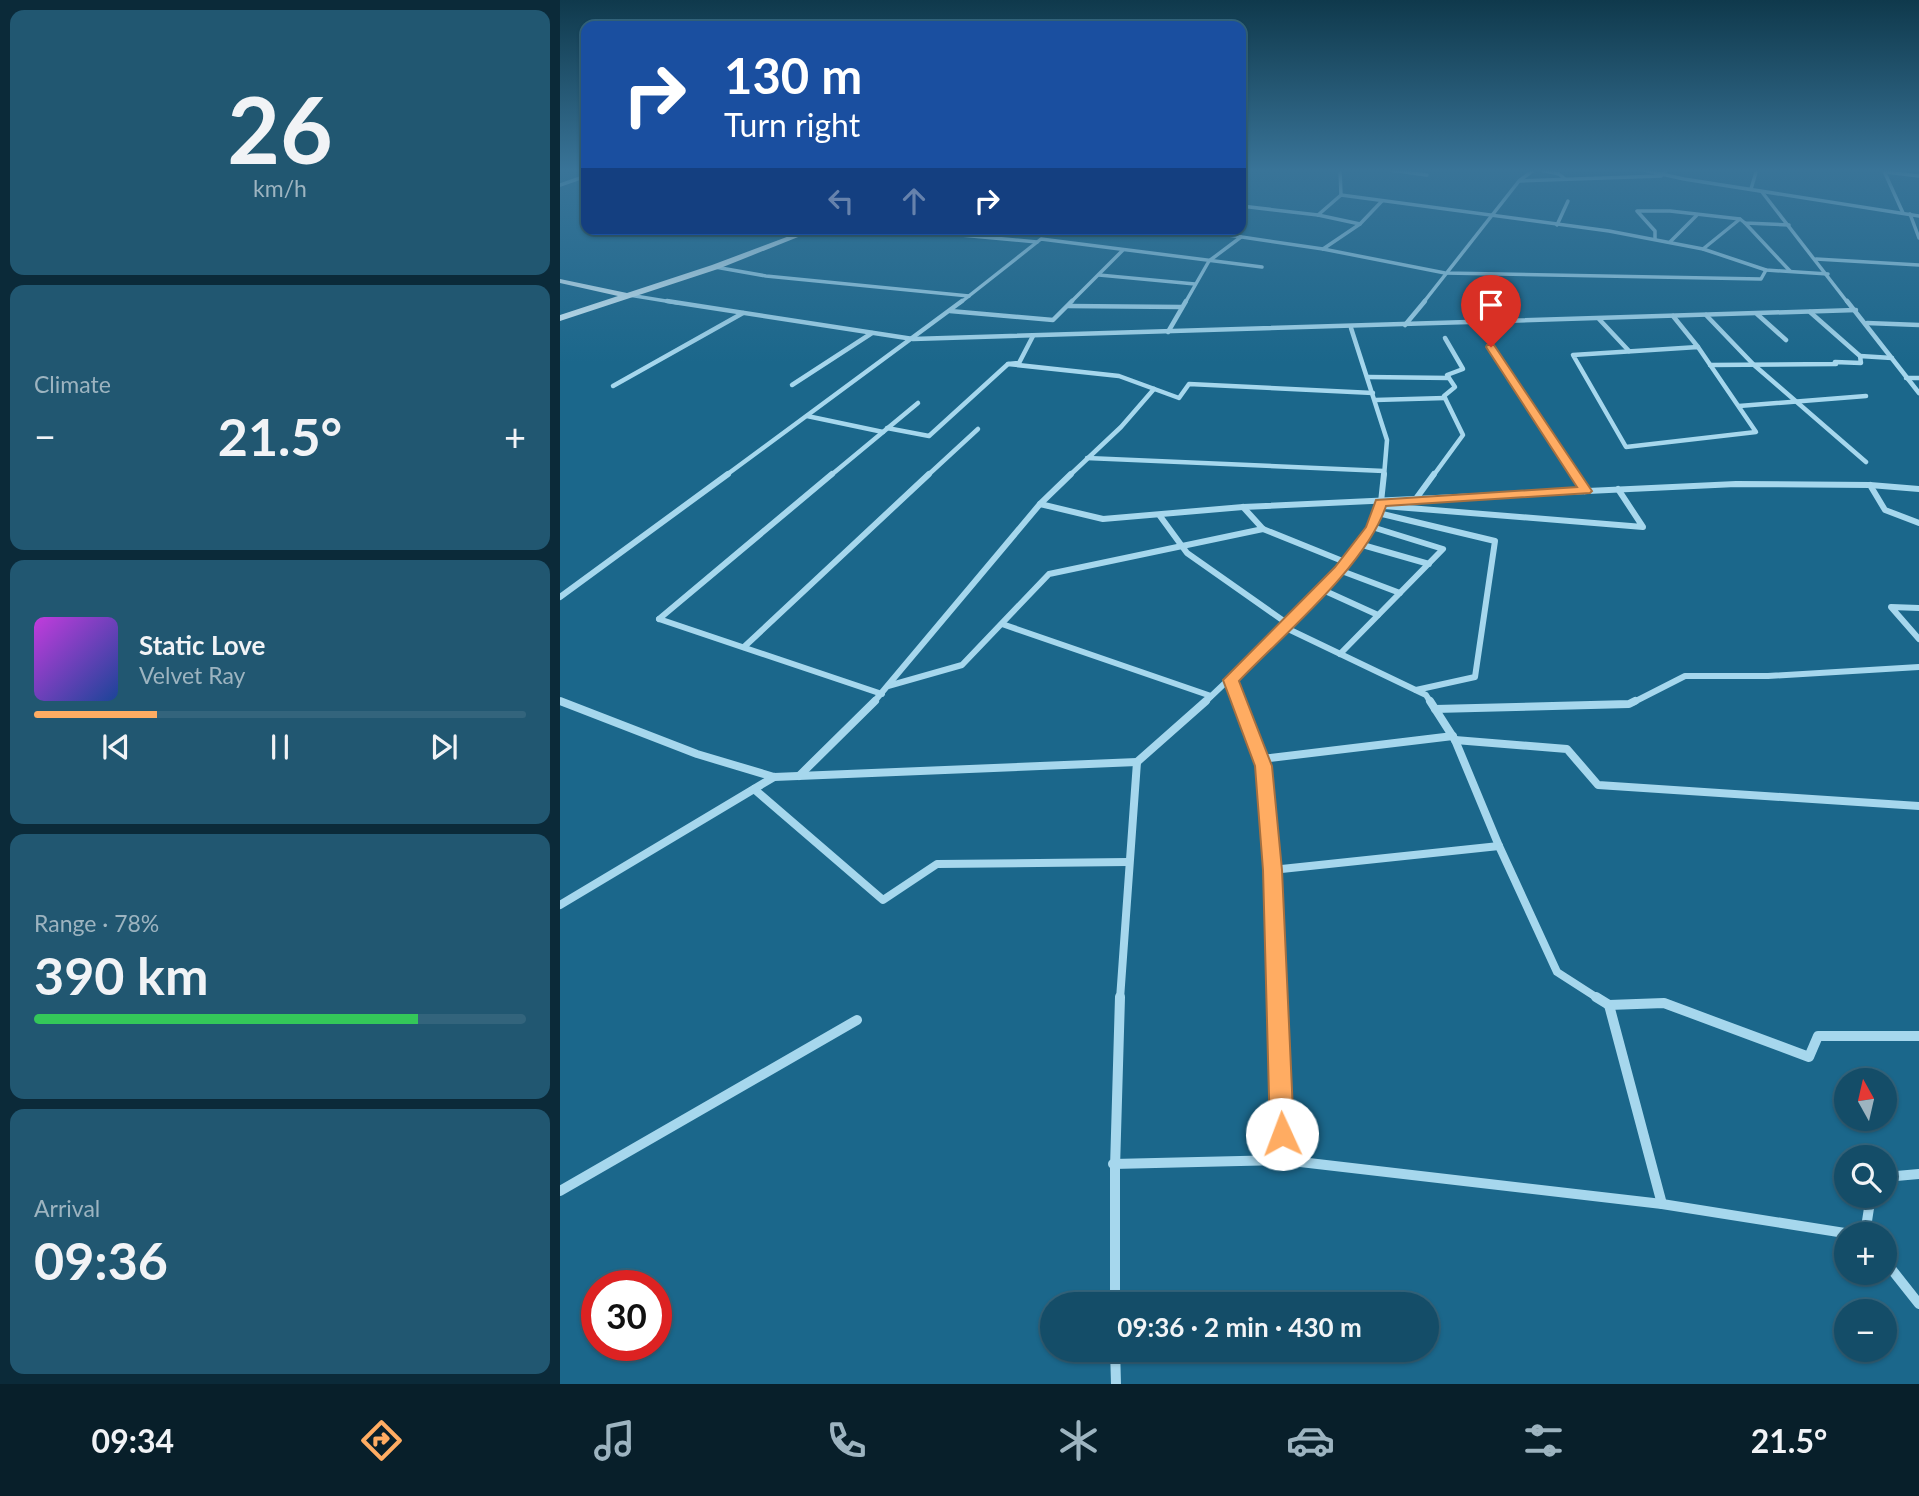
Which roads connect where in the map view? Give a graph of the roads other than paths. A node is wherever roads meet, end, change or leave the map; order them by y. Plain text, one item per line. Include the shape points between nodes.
1 (1345, 234) edge
2 (1479, 234) edge
3 (1617, 234) edge
4 (1655, 234) edge
5 (1678, 234) edge
6 (1724, 234) edge
7 (1754, 234) edge
8 (1796, 234) edge
9 (799, 235) edge
10 (961, 235) edge
11 (1228, 235) edge
12 (1241, 237) junction
13 (1655, 239) junction
14 (1038, 242) junction
15 (1670, 242) junction
16 (1323, 248) junction
17 (1703, 249) junction
18 (1123, 250) junction
19 (1816, 259) junction
20 (1209, 261) junction
21 (1919, 265) edge
22 (715, 267) junction
23 (1262, 267) dead end
24 (1766, 270) junction
25 (1790, 272) junction
26 (1445, 273) junction
27 (1828, 274) junction
28 (1099, 275) junction
29 (560, 281) edge
30 (1195, 284) junction
31 (627, 295) junction
32 (969, 296) junction
33 (1068, 306) junction
34 (1181, 307) junction
35 (1856, 310) junction
36 (949, 311) junction
37 (1810, 312) junction
38 (743, 313) junction
39 (1756, 314) junction
40 (1706, 315) junction
41 (1673, 317) junction
42 (560, 318) edge
43 (1599, 319) junction
44 (1867, 323) junction
45 (1919, 325) edge
46 (1405, 326) junction
47 (1351, 328) junction
48 (1168, 332) junction
49 (872, 333) junction
50 (1033, 336) junction
51 (1445, 338) dead end
52 (913, 339) junction
53 (1786, 340) dead end
54 (1491, 347) dead end
55 (1698, 347) junction
56 (1629, 351) junction
57 (1860, 356) junction
58 (1892, 358) junction
59 (1008, 363) junction
60 (1710, 365) junction
61 (1754, 365) junction
62 (1368, 377) junction
63 (1449, 378) junction
64 (1906, 378) junction
65 (1919, 378) edge
66 (792, 385) dead end
67 (613, 386) dead end
68 (1154, 389) junction
69 (1919, 393) edge
70 (1374, 396) junction
71 (1866, 396) dead end
72 (1445, 398) junction
73 (918, 402) dead end
74 (1797, 402) junction
75 (1739, 406) junction
76 (807, 416) junction
77 (978, 429) dead end
78 (885, 430) junction
79 (1087, 458) junction
80 (1866, 462) dead end
81 (1384, 471) junction
82 (1870, 485) junction
83 (1618, 489) junction
84 (1919, 489) edge
85 (1585, 491) junction
86 (1415, 500) junction
87 (1040, 504) junction
88 (1243, 507) junction
89 (1380, 507) junction
90 (1160, 516) junction
91 (1919, 523) edge
92 (1372, 527) junction
93 (1263, 529) junction
94 (1359, 544) junction
95 (1182, 546) junction
96 (1429, 564) junction
97 (1342, 566) junction
98 (1323, 590) junction
99 (1400, 593) junction
100 (560, 597) edge
101 (1919, 608) edge
102 (1378, 615) junction
103 (1002, 624) junction
104 (1286, 626) junction
105 (1919, 639) edge
106 (744, 648) junction
107 (1340, 654) junction
108 (1919, 667) edge
109 (1230, 680) junction
110 (887, 687) junction
111 (1415, 690) junction
112 (882, 694) junction
113 (1211, 696) junction
114 (560, 701) edge
115 (1435, 709) junction
116 (1454, 738) junction
117 (1261, 759) junction
118 (1137, 762) junction
119 (798, 776) junction
120 (774, 777) junction
121 (754, 789) junction
122 (1919, 806) edge
123 (1499, 846) junction
124 (1128, 862) junction
125 (1272, 870) junction
126 (560, 905) edge
127 (1609, 1005) junction
128 (857, 1020) dead end
129 (1919, 1036) edge
130 (1283, 1160) junction
131 (1113, 1164) junction
132 (1919, 1174) edge
133 (1897, 1176) edge
134 (560, 1191) edge
135 (1662, 1204) junction
136 (1834, 1231) edge
137 (1897, 1276) edge
138 (1115, 1292) edge
139 (1919, 1304) edge
140 (1115, 1362) edge
141 (1116, 1384) edge

1 - 16 street
2 - 26 street
3 - 13 street
4 - 13 street
5 - 15 street
6 - 17 street
7 - 25 street
8 - 19 street
9 - 22 main road
10 - 14 street
11 - 12 street
12 - 16 street
12 - 20 street
13 - 15 street
14 - 18 street
14 - 32 street
15 - 17 street
16 - 26 street
17 - 24 street
18 - 20 street
18 - 28 street
19 - 21 street
19 - 27 street
20 - 23 street
20 - 30 street
22 - 31 main road
22 - 32 street
24 - 25 street
24 - 26 street via 1762,279
25 - 27 street
26 - 46 street
27 - 35 street
28 - 30 street
28 - 33 street
29 - 31 main road
30 - 34 street
31 - 38 street
31 - 42 main road
32 - 36 street
33 - 34 street
33 - 36 street via 1053,320
34 - 48 street
35 - 37 street
35 - 44 street
36 - 52 street
37 - 39 street
37 - 57 street
38 - 49 street
38 - 67 street
39 - 40 street
39 - 53 street
40 - 41 street
40 - 61 street
41 - 43 street
41 - 55 street
43 - 46 street
43 - 56 street
44 - 45 street
44 - 58 street
46 - 47 street
47 - 48 street
47 - 62 street
48 - 50 street
49 - 52 street
49 - 66 street
50 - 52 street
50 - 59 street via 1019,363
51 - 63 street via 1463,369 1447,375
52 - 76 street
54 - 85 street
55 - 56 street
55 - 60 street
56 - 75 street via 1573,355 1626,447 1756,432
57 - 58 street
57 - 61 street via 1861,363
58 - 64 street
59 - 68 street via 1119,376
59 - 78 street via 929,436
60 - 61 street
60 - 75 street
61 - 74 street
62 - 63 street
62 - 70 street
63 - 72 street via 1455,387
64 - 65 street
64 - 69 street
68 - 70 street via 1179,398 1189,384
68 - 79 street
70 - 72 street
70 - 81 street via 1387,440
71 - 74 street
72 - 86 street via 1463,435
73 - 78 street
74 - 75 street
74 - 80 street
76 - 78 street
76 - 100 street
77 - 106 street
78 - 106 street via 659,619
79 - 81 street
79 - 87 street
81 - 89 street
82 - 83 street
82 - 84 street
82 - 91 street via 1885,510
83 - 85 street
83 - 89 street via 1643,527
85 - 86 street
86 - 89 street
87 - 90 street via 1103,519
87 - 110 street
88 - 89 street
88 - 90 street
88 - 93 street
89 - 92 street
89 - 111 street via 1495,541 1475,677
90 - 95 street
92 - 94 street
92 - 96 street via 1443,549
93 - 95 street
93 - 97 street
94 - 96 street
94 - 97 street
95 - 103 street via 1049,574
95 - 104 street
96 - 99 street
97 - 98 street
97 - 99 street
98 - 102 street
98 - 104 street
99 - 102 street
101 - 105 street via 1891,607
102 - 107 street
103 - 110 street via 962,665
103 - 113 street
104 - 107 street
104 - 109 street
106 - 112 street
107 - 111 street
108 - 115 street via 1685,676 1629,704
109 - 113 street
109 - 117 street
110 - 112 street
111 - 115 street via 1426,695
112 - 119 street
113 - 118 street
114 - 120 street via 697,754
115 - 116 street
116 - 117 street
116 - 122 street via 1567,749 1598,785
116 - 123 street
117 - 125 street
118 - 119 street
118 - 124 street
119 - 120 street
120 - 121 street
121 - 124 street via 883,900 937,864
121 - 126 street
123 - 125 street
123 - 127 street via 1557,972
124 - 131 street
125 - 130 street
127 - 129 street via 1664,1003 1809,1057 1818,1036
127 - 135 street
128 - 134 street
130 - 131 street
130 - 135 street
131 - 138 street
132 - 133 street
135 - 136 street
137 - 139 street
140 - 141 street

